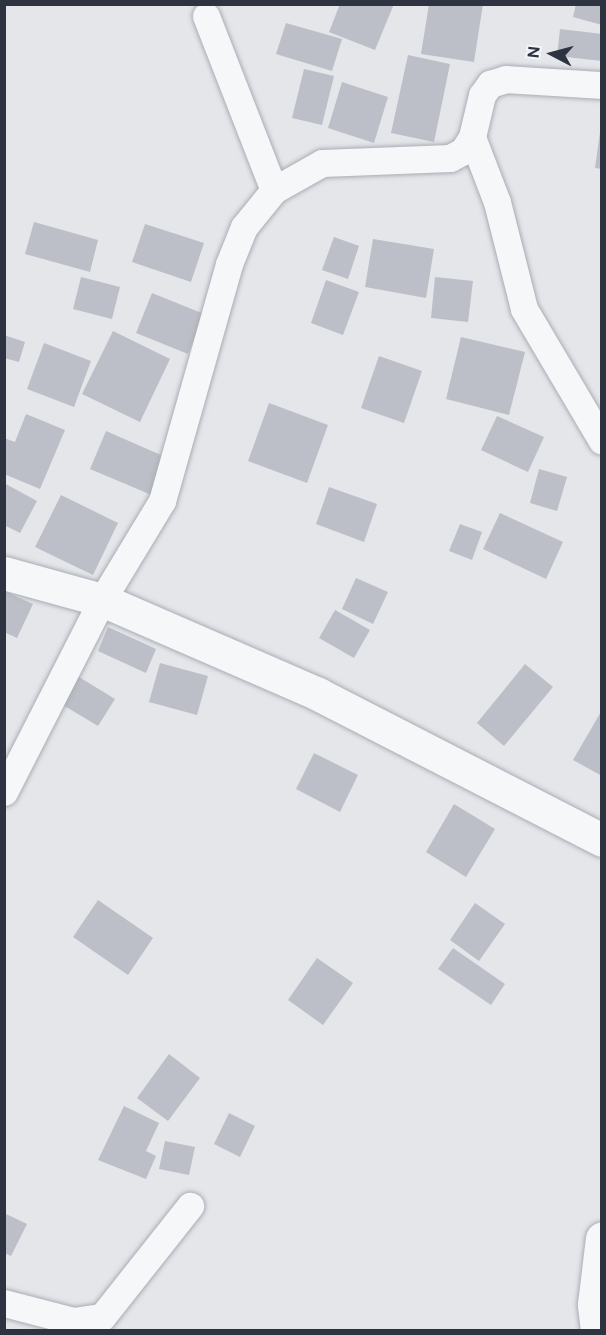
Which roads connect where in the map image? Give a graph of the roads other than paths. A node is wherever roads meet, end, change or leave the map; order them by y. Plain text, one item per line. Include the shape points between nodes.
1 (206, 16) dead end
2 (602, 85) edge
3 (472, 137) junction
4 (274, 189) junction
5 (602, 441) edge
6 (4, 573) edge
7 (102, 600) junction
8 (4, 792) edge
9 (602, 840) edge
10 (190, 1206) dead end
11 (602, 1238) edge
12 (4, 1303) edge
13 (597, 1330) edge

1 - 4 street
2 - 3 street via 529,79 490,84
3 - 4 street via 463,151 450,158 322,163
3 - 5 street via 497,202 524,309
4 - 7 street via 244,227 229,264 162,501
6 - 7 street
7 - 8 street
7 - 9 street via 382,722
10 - 12 street via 102,1317 73,1321
11 - 13 street via 594,1304

